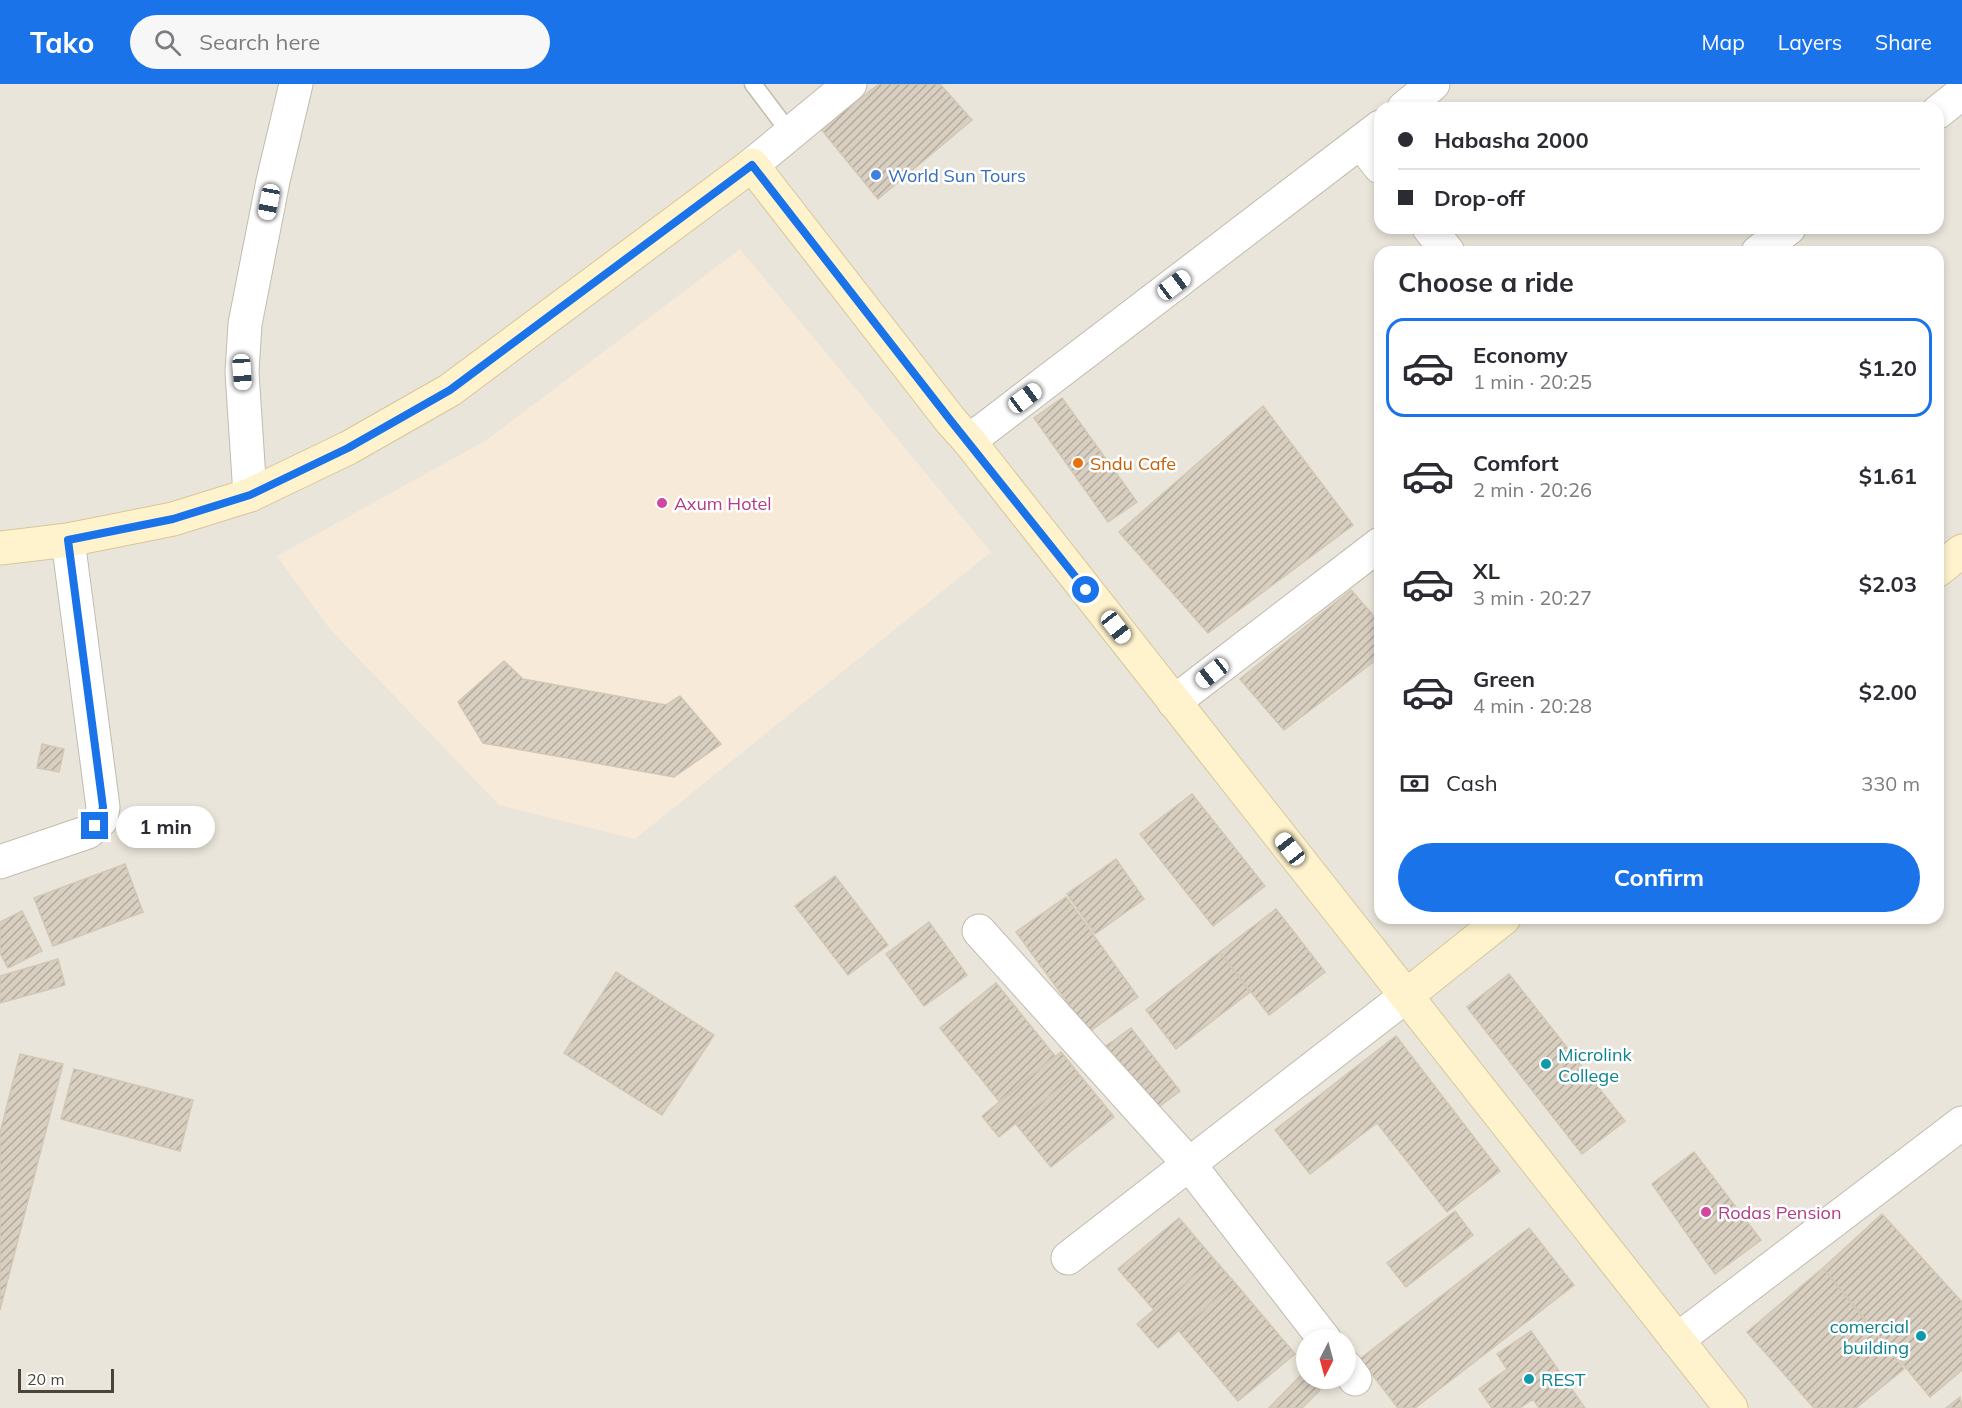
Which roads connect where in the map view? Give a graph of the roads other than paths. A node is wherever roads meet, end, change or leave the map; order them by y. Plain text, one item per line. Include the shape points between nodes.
1 (296, 84) edge
2 (753, 84) edge
3 (850, 84) edge
4 (1433, 84) edge
5 (1962, 93) edge
6 (1411, 102) edge
7 (1944, 107) edge
8 (790, 134) junction
9 (1374, 146) edge
10 (752, 165) junction
11 (1434, 234) edge
12 (1781, 234) edge
13 (1443, 246) edge
14 (1766, 246) edge
15 (969, 441) junction
16 (250, 495) junction
17 (68, 540) junction
18 (0, 548) edge
19 (1374, 549) edge
20 (1962, 550) edge
21 (1944, 565) edge
22 (1174, 702) junction
23 (0, 862) edge
24 (1496, 924) edge
25 (979, 931) dead end
26 (1406, 996) junction
27 (1962, 1123) edge
28 (1189, 1164) junction
29 (1068, 1258) dead end
30 (1316, 1329) edge
31 (1677, 1340) junction
32 (1731, 1408) edge

1 - 16 street via 245,324 242,372
2 - 8 lane
3 - 8 street
4 - 6 street
5 - 7 street
8 - 10 street
9 - 15 street
10 - 15 street
10 - 16 street via 450,390 348,448
11 - 13 street
12 - 14 street
15 - 22 street
16 - 17 street via 173,519
17 - 18 street
17 - 23 street via 103,807 100,820 88,832
19 - 22 street
20 - 21 street
22 - 26 street
24 - 26 street
25 - 28 street
26 - 28 street
26 - 31 street
27 - 31 street
28 - 29 street
28 - 30 street
31 - 32 street

